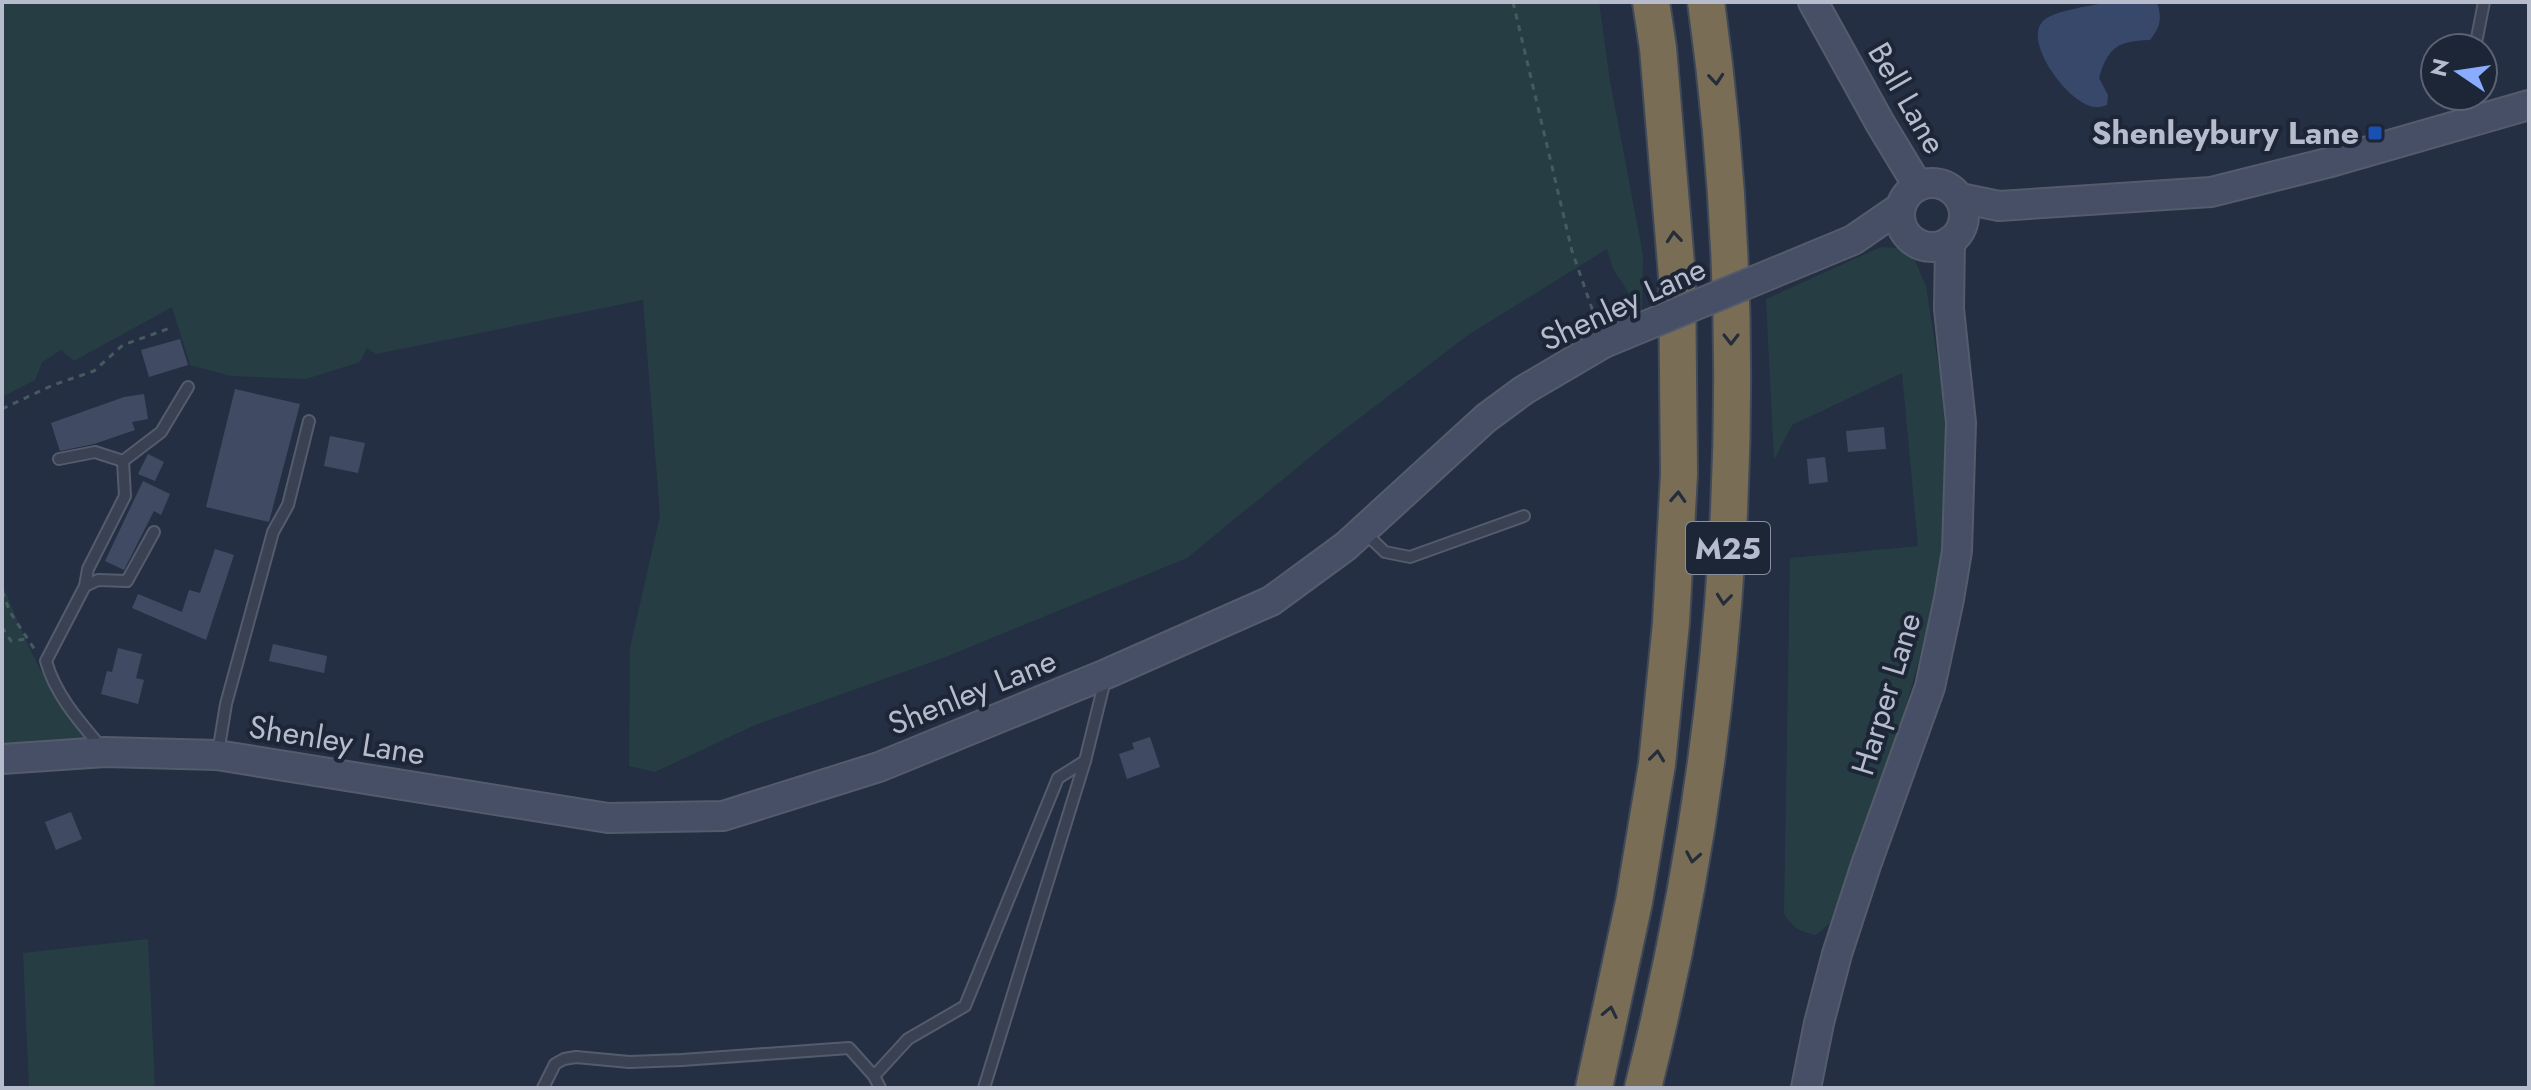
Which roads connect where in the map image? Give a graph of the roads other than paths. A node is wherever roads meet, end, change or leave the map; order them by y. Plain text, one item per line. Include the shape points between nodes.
1 (1651, 2) edge
2 (1706, 2) edge
3 (1813, 2) edge
4 (2484, 2) edge
5 (2478, 32) edge
6 (2529, 105) edge
7 (2499, 107) edge
8 (2466, 112) edge
9 (1910, 196) junction
10 (1957, 222) junction
11 (1853, 240) junction
12 (1915, 242) junction
13 (1949, 309) junction
14 (188, 387) dead end
15 (309, 421) dead end
16 (59, 459) dead end
17 (123, 461) junction
18 (1524, 516) dead end
19 (1363, 530) junction
20 (154, 532) dead end
21 (85, 586) junction
22 (1106, 674) junction
23 (105, 752) junction
24 (217, 755) junction
25 (2, 759) edge
26 (1085, 761) junction
27 (874, 1076) junction
28 (543, 1088) edge
29 (880, 1088) edge
30 (984, 1088) edge
31 (1594, 1088) edge
32 (1643, 1088) edge
33 (1806, 1088) edge

31 -> 1 highway, M25 via 1657,764 1672,608 1679,474 1677,276
2 -> 32 highway, M25 via 1727,210 1727,574 1693,856
3 - 9 main road, Bell Lane via 1880,123
4 - 5 lane
6 - 7 main road
8 - 10 main road via 2327,163 2211,192 1999,206
9 - 10 main road via 1927,183 1946,186
9 - 11 main road, Shenley Lane
9 - 12 main road via 1901,224
10 - 12 main road via 1930,247
10 - 13 main road, Harper Lane
11 - 12 main road, Shenley Lane
11 - 19 main road, Shenley Lane, bridge via 1604,343 1524,390
12 - 13 main road, Harper Lane
13 - 33 main road, Harper Lane via 1961,423 1957,551 1949,599 1930,687 1837,954
14 - 17 lane via 161,432
15 - 24 lane via 288,505 273,532
16 - 17 lane via 95,452
17 - 21 lane via 125,496 88,569
18 - 19 lane via 1410,557 1385,552
19 - 22 main road, Shenley Lane via 1271,601
20 - 21 lane via 127,581 98,580
21 - 23 lane via 46,661 51,680
22 - 24 main road, Shenley Lane via 879,767 723,816 608,818
22 - 26 lane
23 - 24 main road, Shenley Lane
23 - 25 main road, Shenley Lane
26 - 27 lane via 1058,778 965,1006 908,1039
26 - 30 lane
27 - 28 lane via 849,1048 642,1061 576,1057 555,1064
27 - 29 lane

